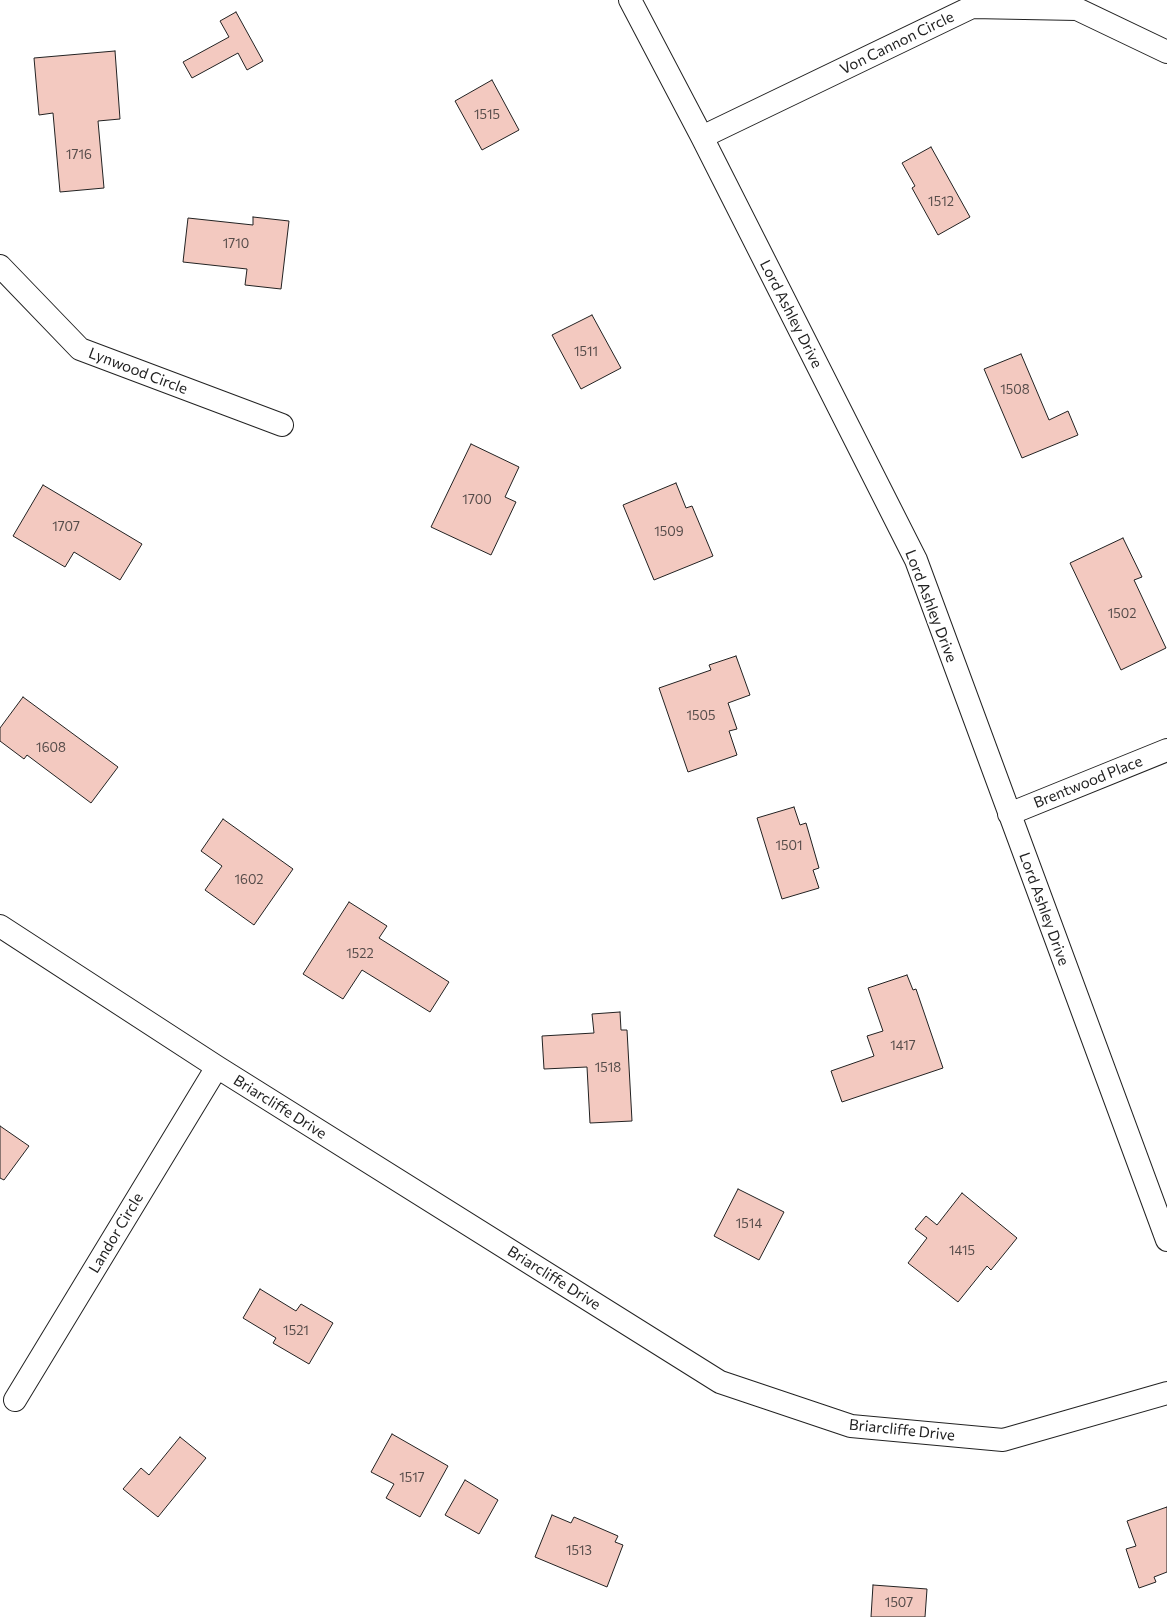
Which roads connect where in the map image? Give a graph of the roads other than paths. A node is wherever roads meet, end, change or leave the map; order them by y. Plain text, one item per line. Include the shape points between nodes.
1 (630, 0) edge
2 (1167, 52) edge
3 (702, 138) junction
4 (0, 266) edge
5 (282, 425) dead end
6 (1167, 750) edge
7 (1009, 814) junction
8 (0, 926) edge
9 (217, 1067) junction
10 (1167, 1240) edge
11 (1167, 1393) edge
12 (15, 1400) dead end

1 - 3 street, Lord Ashley Drive
2 - 3 street, Von Cannon Circle via 1077,10 972,7
3 - 7 street, Lord Ashley Drive via 916,560
4 - 5 street, Lynwood Circle via 80,349
6 - 7 street, Brentwood Place
7 - 10 street, Lord Ashley Drive
8 - 9 street, Briarcliffe Drive
9 - 11 street, Briarcliffe Drive via 720,1382 749,1392 850,1426 1003,1440
9 - 12 street, Landor Circle

